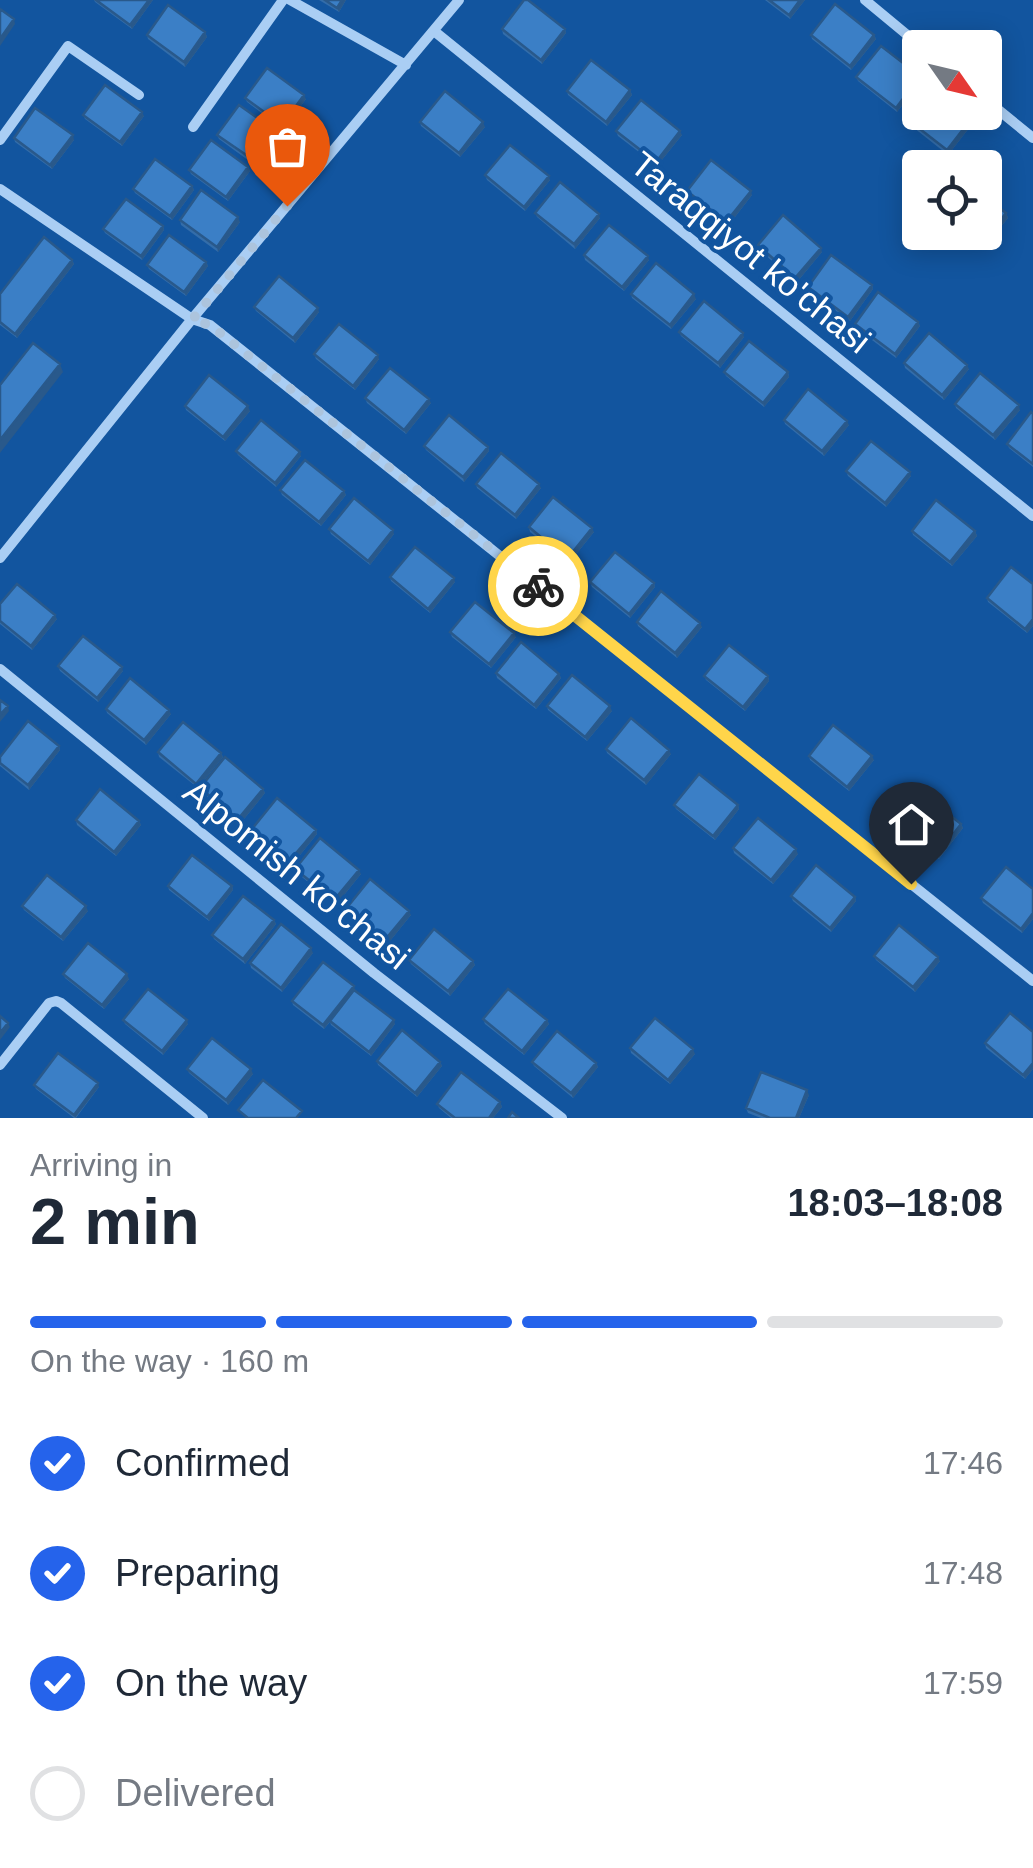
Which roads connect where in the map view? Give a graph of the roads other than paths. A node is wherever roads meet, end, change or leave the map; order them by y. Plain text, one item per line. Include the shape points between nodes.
1 (286, 0) edge
2 (458, 0) edge
3 (865, 0) edge
4 (434, 30) junction
5 (902, 31) edge
6 (406, 65) junction
7 (139, 95) dead end
8 (1002, 113) edge
9 (193, 127) dead end
10 (1033, 138) edge
11 (0, 140) edge
12 (0, 189) edge
13 (192, 320) junction
14 (1033, 516) edge
15 (0, 558) edge
16 (0, 669) edge
17 (1033, 981) edge
18 (0, 1065) edge
19 (203, 1118) edge
20 (562, 1118) edge

1 - 6 street
1 - 9 street
2 - 4 street
3 - 5 street
4 - 6 street
4 - 14 street, Taraqqiyot ko'chasi
6 - 13 street
7 - 11 street via 68,46
8 - 10 street
12 - 13 street
13 - 15 street
13 - 17 street via 210,325
16 - 20 street, Alpomish ko'chasi
18 - 19 street via 56,1001

